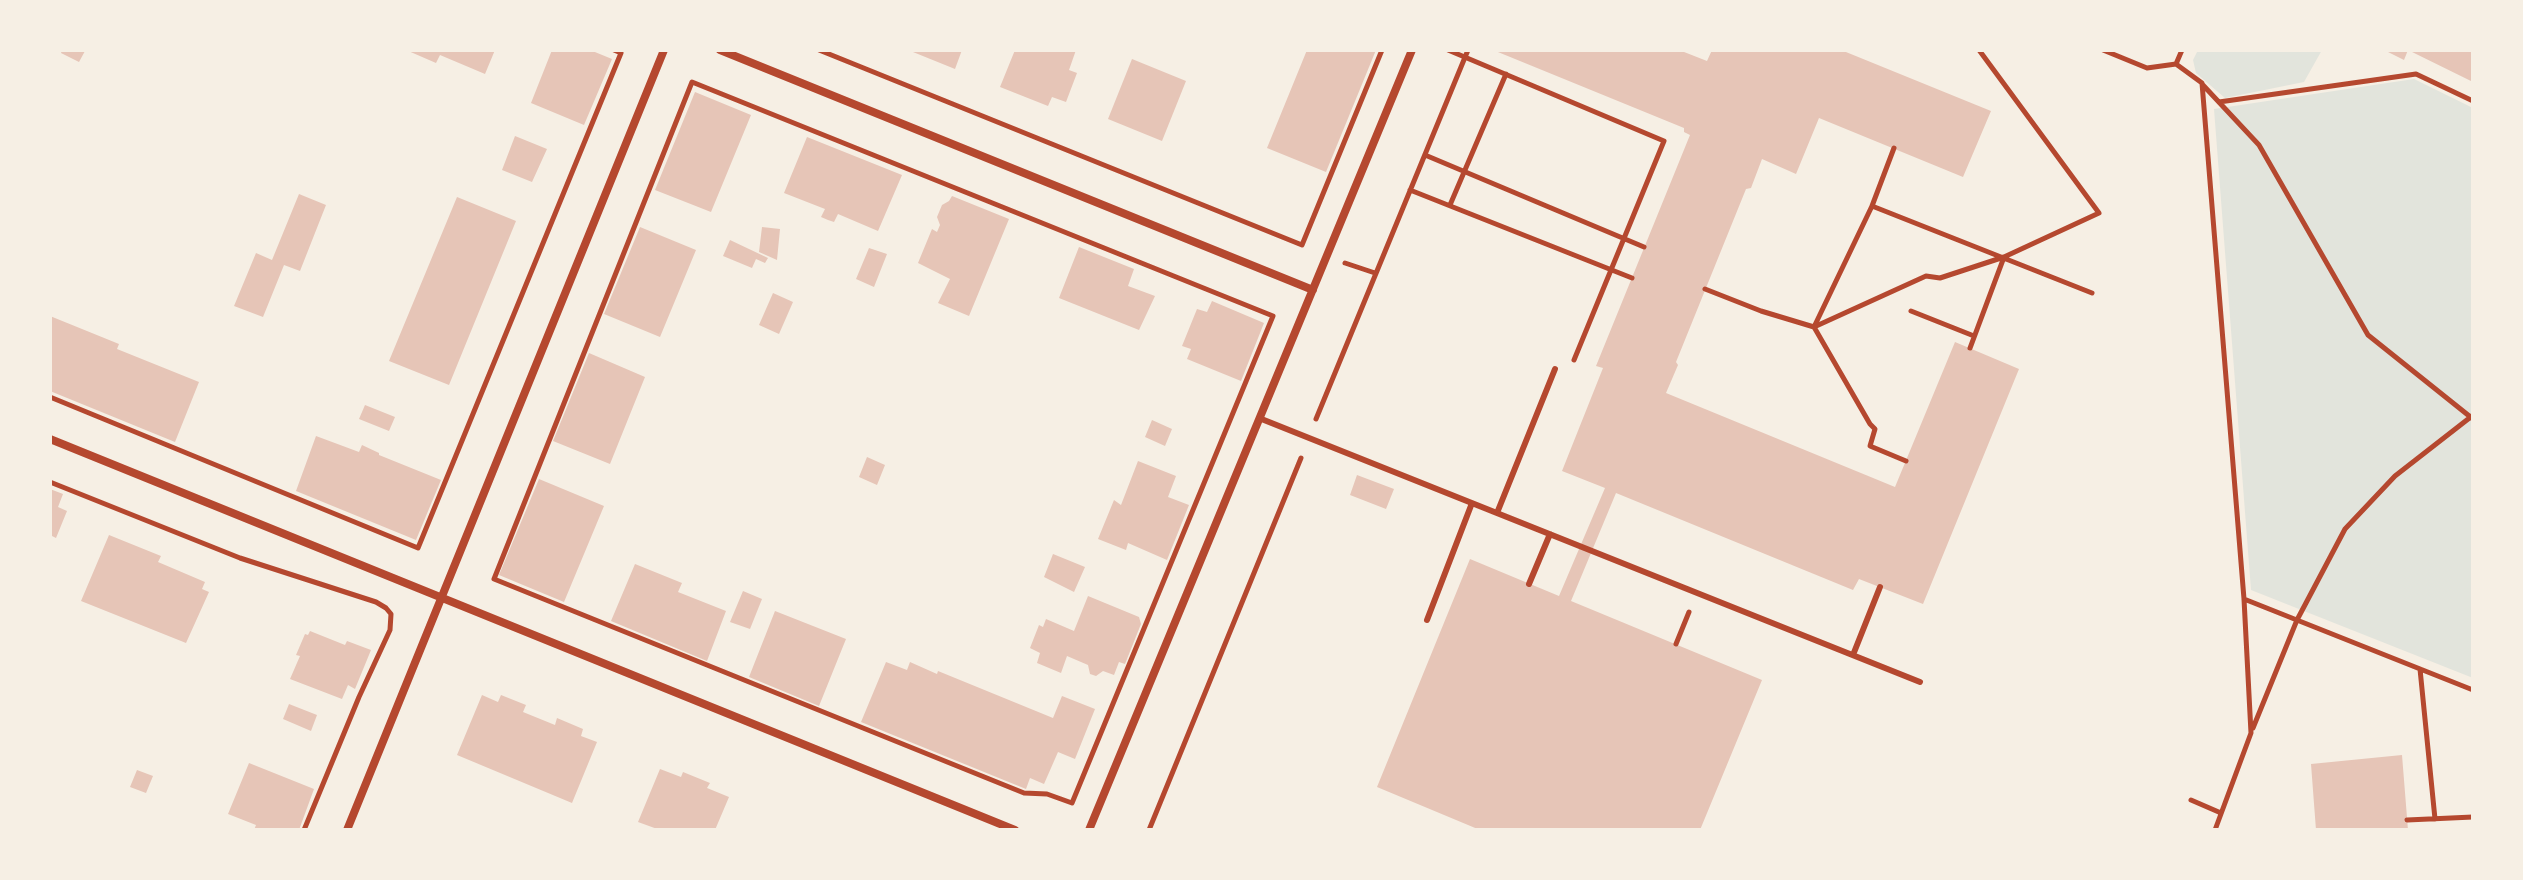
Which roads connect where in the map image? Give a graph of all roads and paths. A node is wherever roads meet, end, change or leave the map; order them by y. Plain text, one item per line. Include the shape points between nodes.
1 (614, 50) edge
2 (664, 50) edge
3 (720, 50) edge
4 (819, 50) edge
5 (1382, 50) edge
6 (1412, 50) edge
7 (1448, 50) edge
8 (1468, 50) edge
9 (1979, 50) edge
10 (2103, 50) edge
11 (2182, 50) edge
12 (1465, 57) junction
13 (2176, 64) junction
14 (1506, 74) junction
15 (692, 82) joint
16 (2202, 83) junction
17 (2473, 101) edge
18 (2219, 102) junction
19 (1894, 148) dead end
20 (1425, 155) junction
21 (1464, 172) junction
22 (1410, 190) junction
23 (1450, 205) junction
24 (1872, 206) junction
25 (1624, 239) junction
26 (1644, 247) dead end
27 (2004, 257) junction
28 (1344, 262) dead end
29 (1611, 270) junction
30 (1375, 273) junction
31 (1632, 278) dead end
32 (1705, 289) dead end
33 (1313, 290) junction
34 (2092, 293) dead end
35 (1911, 311) dead end
36 (1814, 327) junction
37 (1974, 336) junction
38 (1970, 348) dead end
39 (1555, 369) joint
40 (50, 397) edge
41 (2472, 417) edge
42 (1259, 418) junction
43 (1315, 424) dead end
44 (50, 439) edge
45 (1306, 446) dead end
46 (1906, 461) dead end
47 (50, 482) edge
48 (1472, 503) junction
49 (1497, 513) junction
50 (1550, 534) junction
51 (1529, 584) dead end
52 (1880, 587) dead end
53 (1697, 593) junction
54 (441, 599) junction
55 (2244, 599) junction
56 (1427, 620) dead end
57 (2297, 620) junction
58 (1676, 644) dead end
59 (1853, 655) junction
60 (2420, 668) junction
61 (1920, 682) dead end
62 (2473, 690) edge
63 (2251, 733) junction
64 (2191, 800) dead end
65 (2221, 813) junction
66 (2473, 817) edge
67 (2435, 819) junction
68 (2407, 820) dead end
69 (304, 830) edge
70 (347, 830) edge
71 (1015, 830) edge
72 (1089, 830) edge
73 (1149, 830) edge
74 (2215, 830) edge

1 - 40 path via 621,53 418,548
2 - 54 street
3 - 33 street
4 - 5 path via 1302,245
6 - 33 street
7 - 12 path
8 - 12 path
9 - 27 path via 2099,213
10 - 13 path via 2147,68
11 - 13 path
12 - 14 path
12 - 20 path
13 - 16 path
14 - 21 path
14 - 25 path via 1664,141
15 - 15 path via 1273,316 1072,803 1024,793 494,579
16 - 18 path
16 - 55 path
17 - 18 path via 2416,74
18 - 41 path via 2259,145 2368,335
19 - 24 path
20 - 21 path
20 - 22 path
21 - 23 path
21 - 25 path
22 - 23 path
22 - 30 path
23 - 29 path
24 - 27 path
24 - 36 path
25 - 26 path
25 - 29 path
27 - 34 path
27 - 36 path via 1940,278 1926,276
27 - 37 path
28 - 30 path
29 - 31 path
29 - 39 path via 1570,369
30 - 43 path
32 - 36 path
33 - 42 street
35 - 37 path
36 - 46 path via 1875,429 1870,446
37 - 38 path
39 - 49 lane
41 - 57 path via 2395,476 2345,529
42 - 48 lane
42 - 72 street
44 - 54 street
45 - 73 path
47 - 69 path via 240,558 376,602 391,614 390,630
48 - 49 lane
48 - 56 lane
49 - 50 lane
50 - 51 lane
50 - 53 lane
52 - 59 lane
53 - 58 path
53 - 59 lane
54 - 70 street
54 - 71 street
55 - 57 path
55 - 63 path
57 - 60 path
57 - 63 path
59 - 61 lane
60 - 62 path
60 - 67 path
63 - 65 path
64 - 65 path
65 - 74 path
66 - 67 path
67 - 68 path

